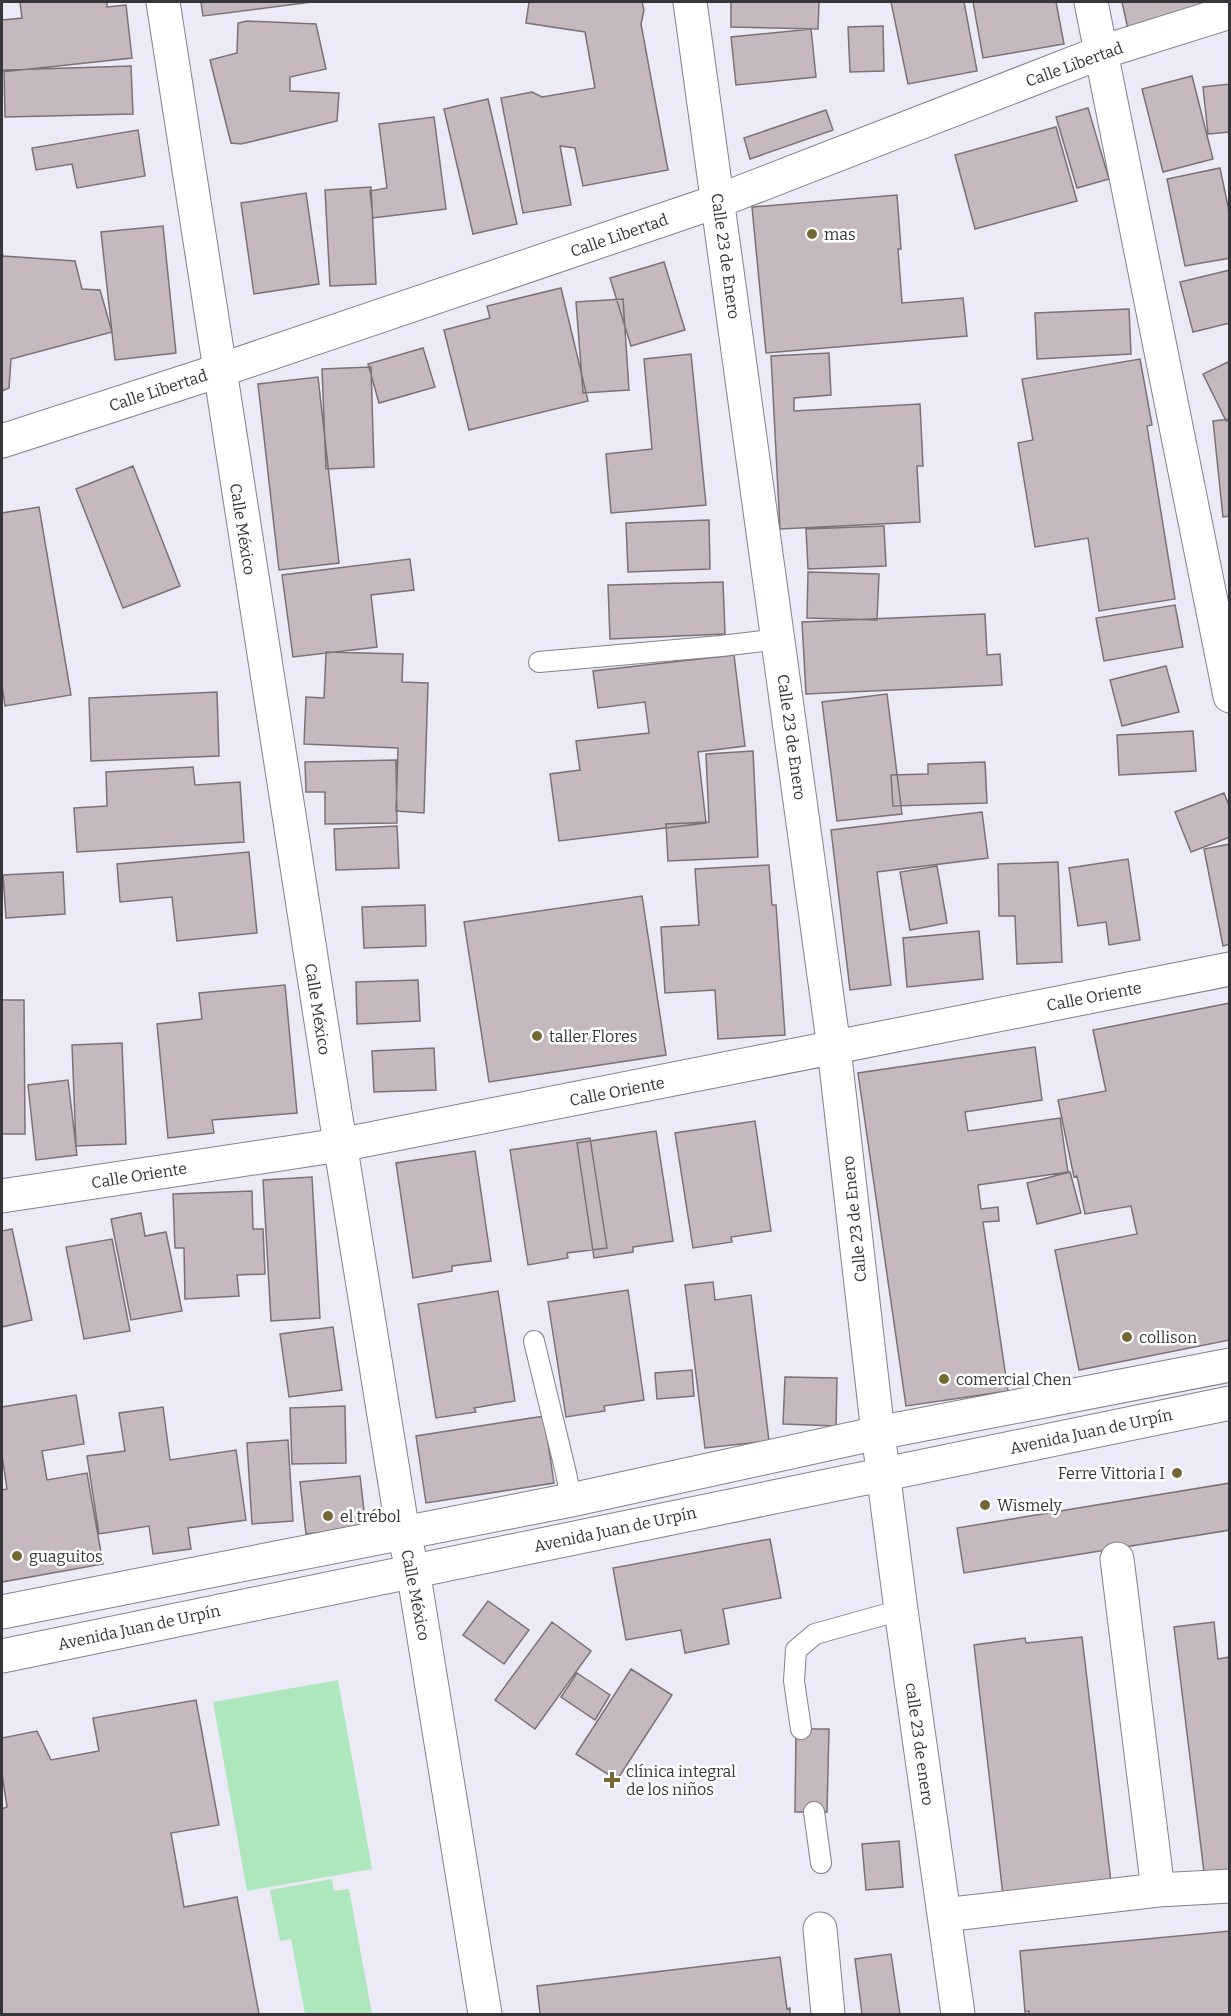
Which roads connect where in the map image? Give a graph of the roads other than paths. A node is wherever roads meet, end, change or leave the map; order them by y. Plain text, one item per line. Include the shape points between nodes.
1 (163, 2) edge
2 (690, 2) edge
3 (1091, 2) edge
4 (1230, 12) edge
5 (1102, 52) junction
6 (718, 201) junction
7 (218, 371) junction
8 (2, 441) edge
9 (778, 639) junction
10 (539, 662) dead end
11 (1230, 696) edge
12 (1230, 969) edge
13 (834, 1048) junction
14 (340, 1145) junction
15 (2, 1196) edge
16 (534, 1341) dead end
17 (1230, 1365) edge
18 (1230, 1402) edge
19 (878, 1433) junction
20 (884, 1474) junction
21 (571, 1500) junction
22 (403, 1533) junction
23 (1117, 1559) dead end
24 (413, 1570) junction
25 (901, 1610) junction
26 (2, 1612) edge
27 (2, 1656) edge
28 (801, 1730) dead end
29 (813, 1812) dead end
30 (821, 1863) dead end
31 (1230, 1886) edge
32 (1158, 1890) junction
33 (944, 1915) junction
34 (820, 1929) dead end
35 (485, 2014) edge
36 (828, 2014) edge
37 (958, 2014) edge

1 - 7 street, Calle México
2 - 6 street, Calle 23 de Enero
3 - 5 street
4 - 5 street, Calle Libertad
5 - 6 street, Calle Libertad
5 - 11 street
6 - 7 street, Calle Libertad
6 - 9 street, Calle 23 de Enero
7 - 8 street, Calle Libertad
7 - 14 street, Calle México
9 - 10 lane
9 - 13 street, Calle 23 de Enero
12 - 13 street, Calle Oriente
13 - 14 street, Calle Oriente
13 - 19 street, Calle 23 de Enero
14 - 15 street, Calle Oriente
14 - 22 street, Calle México
16 - 21 lane
17 - 19 street
18 - 20 street, Avenida Juan de Urpín
19 - 20 street, Calle 23 de Enero
19 - 21 street
20 - 24 street, Avenida Juan de Urpín
20 - 25 street, calle 23 de enero
21 - 22 street
22 - 24 street, Calle México
22 - 26 street
23 - 32 street
24 - 27 street, Avenida Juan de Urpín
24 - 35 street, Calle México
25 - 28 lane via 815,1634 796,1650 794,1681
25 - 33 street, calle 23 de enero
29 - 30 lane
31 - 32 street
32 - 33 street
33 - 37 street, calle 23 de enero
34 - 36 street

